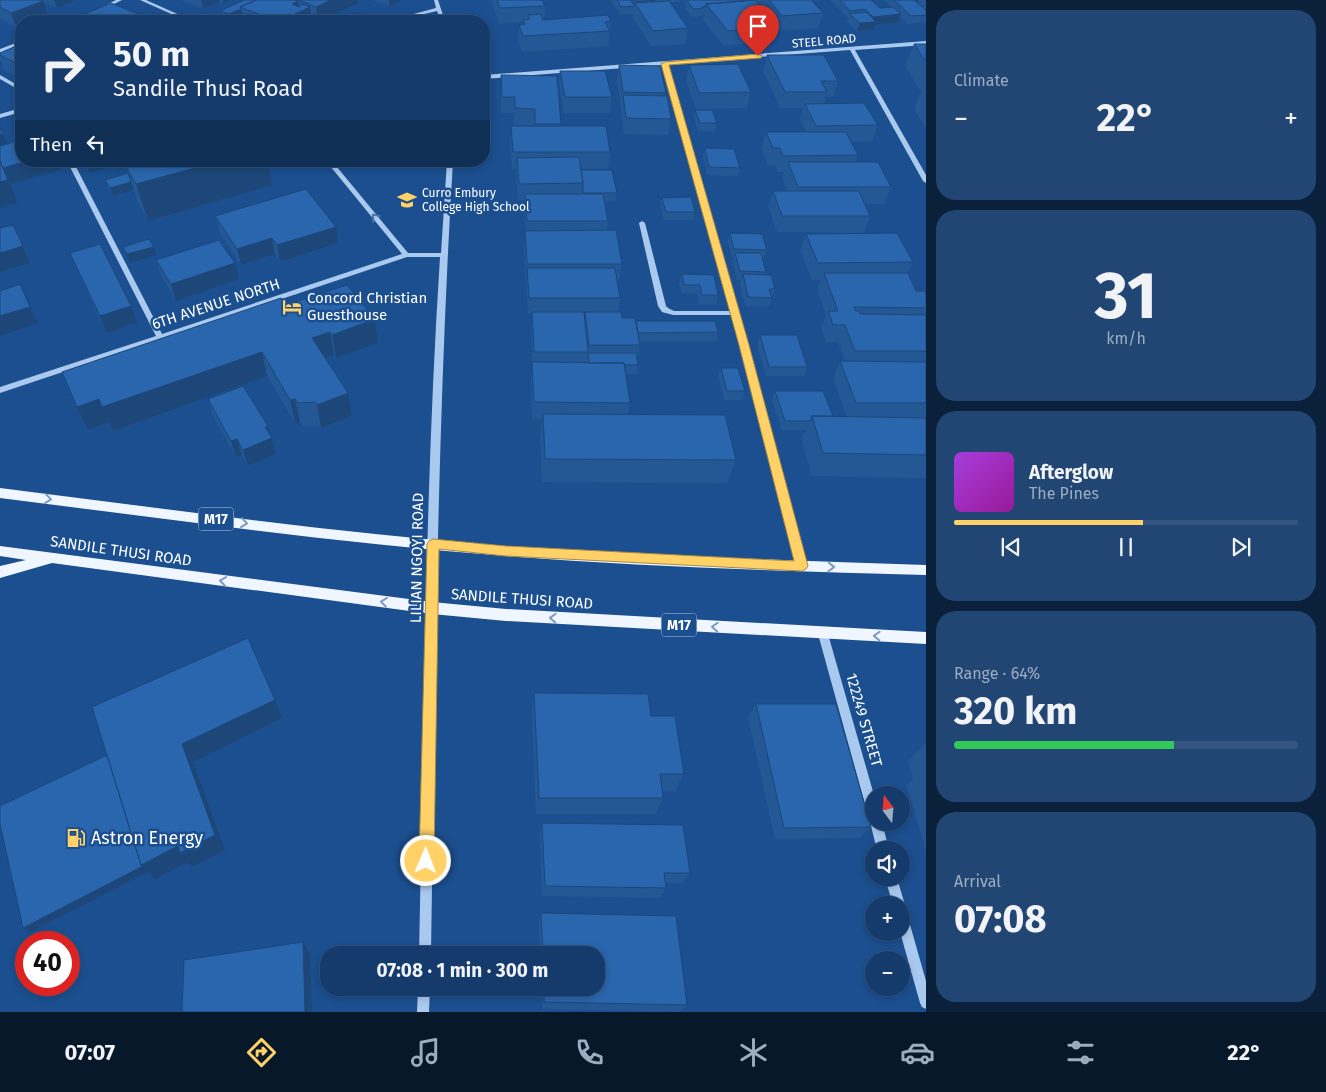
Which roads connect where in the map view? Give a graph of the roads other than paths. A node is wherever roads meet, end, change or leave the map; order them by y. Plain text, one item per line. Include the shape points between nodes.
1 (120, 0) edge
2 (142, 0) edge
3 (436, 0) edge
4 (439, 9) junction
5 (95, 11) edge
6 (177, 15) edge
7 (414, 15) edge
8 (441, 15) edge
9 (926, 43) edge
10 (15, 45) edge
11 (852, 49) junction
12 (0, 51) edge
13 (665, 64) junction
14 (0, 77) edge
15 (490, 77) edge
16 (15, 86) edge
17 (15, 112) edge
18 (0, 116) edge
19 (73, 167) edge
20 (334, 167) edge
21 (450, 167) edge
22 (926, 181) edge
23 (642, 223) dead end
24 (406, 255) junction
25 (443, 255) junction
26 (734, 313) junction
27 (160, 337) junction
28 (0, 390) edge
29 (0, 493) edge
30 (433, 544) junction
31 (0, 551) edge
32 (54, 558) junction
33 (802, 566) junction
34 (926, 570) edge
35 (0, 572) edge
36 (432, 608) junction
37 (823, 634) junction
38 (926, 638) edge
39 (866, 786) edge
40 (909, 941) edge
41 (424, 946) edge
42 (424, 996) edge
43 (926, 1003) edge
44 (423, 1012) edge

1 - 5 street
2 - 6 street
3 - 4 street
4 - 7 street
4 - 8 street
9 - 11 street, STEEL ROAD
10 - 12 street
11 - 13 street, STEEL ROAD
11 - 22 street
13 - 15 street, STEEL ROAD
13 - 26 street
14 - 16 street
17 - 18 street
19 - 27 street
24 -> 20 street
21 - 25 street, LILIAN NGOYI ROAD
23 - 26 street via 665,310 673,313
24 - 25 street, 6TH AVENUE NORTH
24 - 27 street, 6TH AVENUE NORTH
25 - 30 street, LILIAN NGOYI ROAD
26 - 33 street
27 - 28 street, 6TH AVENUE NORTH
29 -> 30 main road, M17
30 - 33 main road, M17 via 506,551
30 - 36 street, LILIAN NGOYI ROAD
31 - 32 main road, SANDILE THUSI ROAD / M17
32 - 35 main road
36 -> 32 main road, SANDILE THUSI ROAD / M17
33 -> 34 main road, M17
37 -> 36 main road, SANDILE THUSI ROAD / M17
36 - 41 street, LILIAN NGOYI ROAD
38 -> 37 main road, SANDILE THUSI ROAD / M17
37 - 39 street, 122249 STREET
40 - 43 street
42 - 44 street

